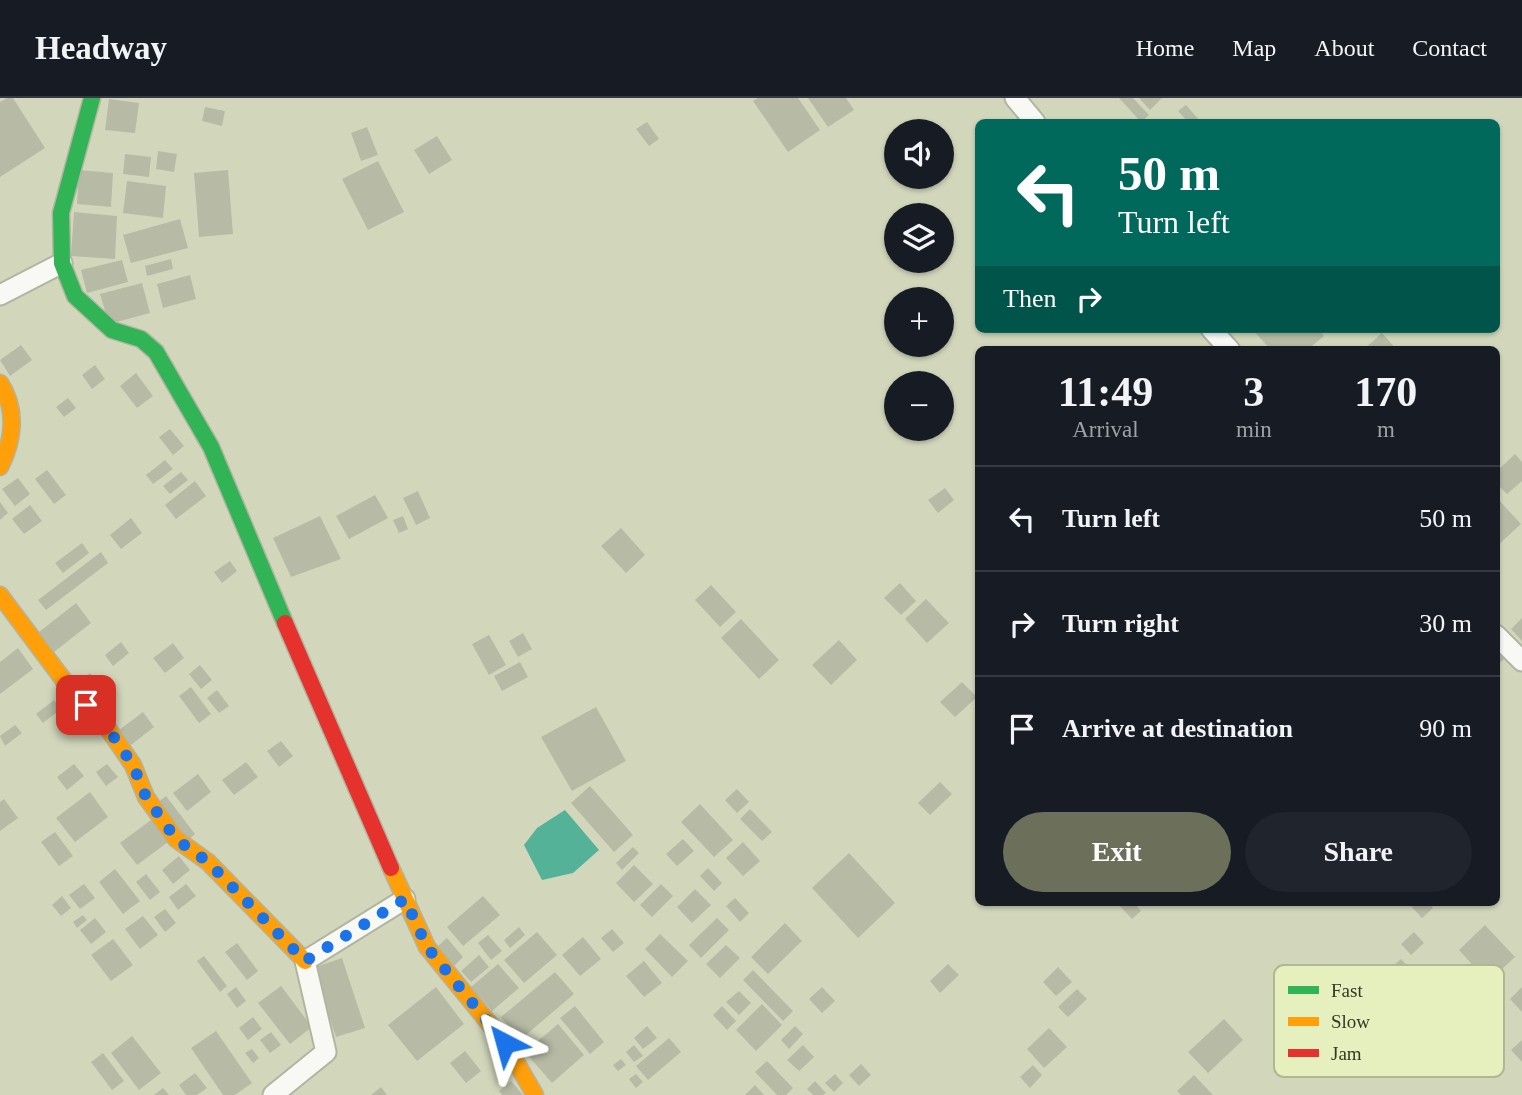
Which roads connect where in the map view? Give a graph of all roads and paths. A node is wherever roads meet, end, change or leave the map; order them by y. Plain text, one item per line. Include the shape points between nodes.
1 (92, 98) edge
2 (1015, 98) edge
3 (1032, 119) edge
4 (62, 262) junction
5 (0, 295) edge
6 (1215, 333) edge
7 (1226, 346) edge
8 (0, 383) edge
9 (0, 467) edge
10 (0, 595) edge
11 (1500, 639) edge
12 (1522, 661) edge
13 (405, 899) junction
14 (305, 961) junction
15 (273, 1095) edge
16 (535, 1095) edge

1 - 4 street via 61,213
2 - 3 street
4 - 5 street
4 - 13 street via 75,296 112,330 141,340 156,352 211,447
6 - 7 street
8 - 9 street via 6,391 12,432 10,449
10 - 14 street via 68,686 104,723 176,839 208,862
11 - 12 street
13 - 14 street
13 - 16 street via 427,947 505,1043
14 - 15 street via 326,1052

